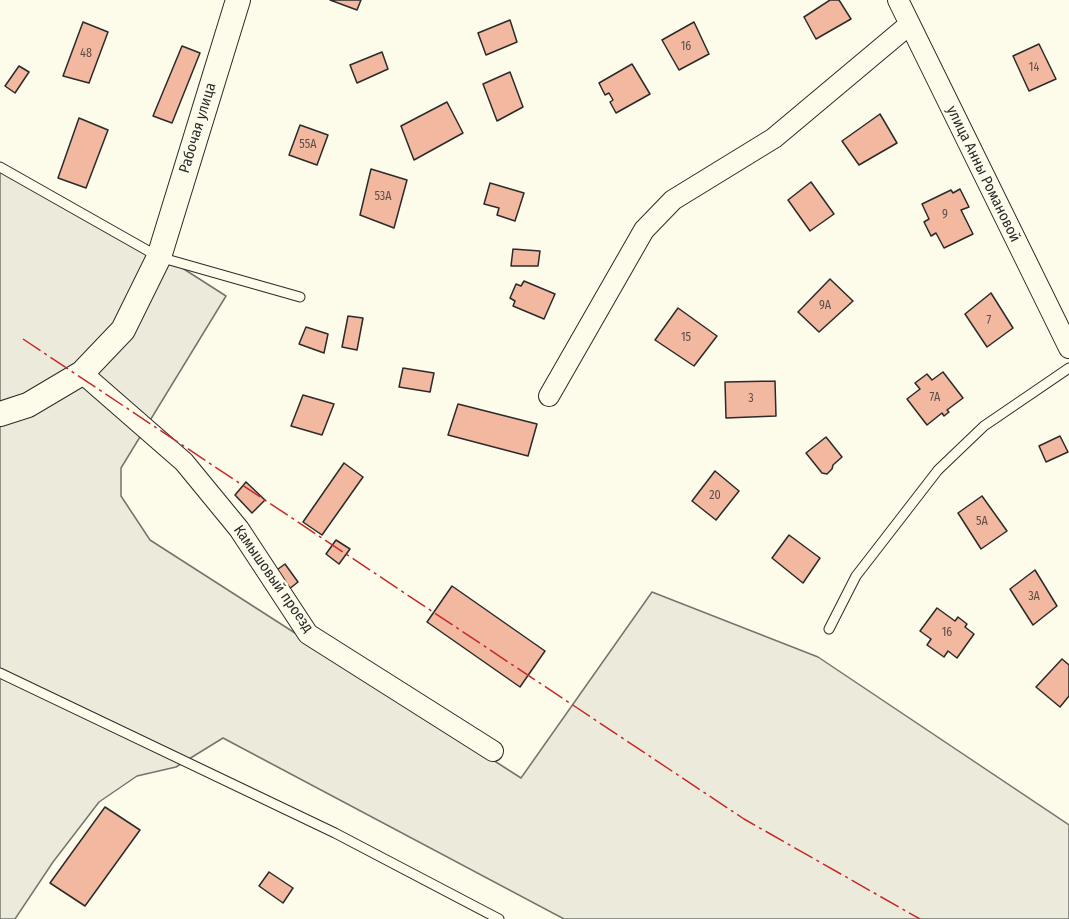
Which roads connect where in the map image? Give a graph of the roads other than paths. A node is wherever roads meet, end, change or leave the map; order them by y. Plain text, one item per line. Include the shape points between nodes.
1 (238, 0) edge
2 (898, 0) edge
3 (910, 24) junction
4 (0, 167) edge
5 (159, 256) junction
6 (300, 297) dead end
7 (1069, 348) edge
8 (1069, 368) edge
9 (82, 373) junction
10 (549, 396) dead end
11 (0, 414) edge
12 (830, 629) dead end
13 (0, 673) edge
14 (493, 751) dead end
15 (499, 919) edge

1 - 5 street, Рабочая улица
2 - 3 street, улица Анны Романовой
3 - 7 street, улица Анны Романовой
3 - 10 street via 774,138 673,200 644,230
4 - 5 lane
5 - 6 lane
5 - 9 street, Рабочая улица via 123,330
8 - 12 lane via 984,426 938,470 856,576
9 - 11 street, Рабочая улица via 28,405
9 - 14 street, Камышовый проезд via 184,462 239,529 308,634
13 - 15 lane via 334,833

